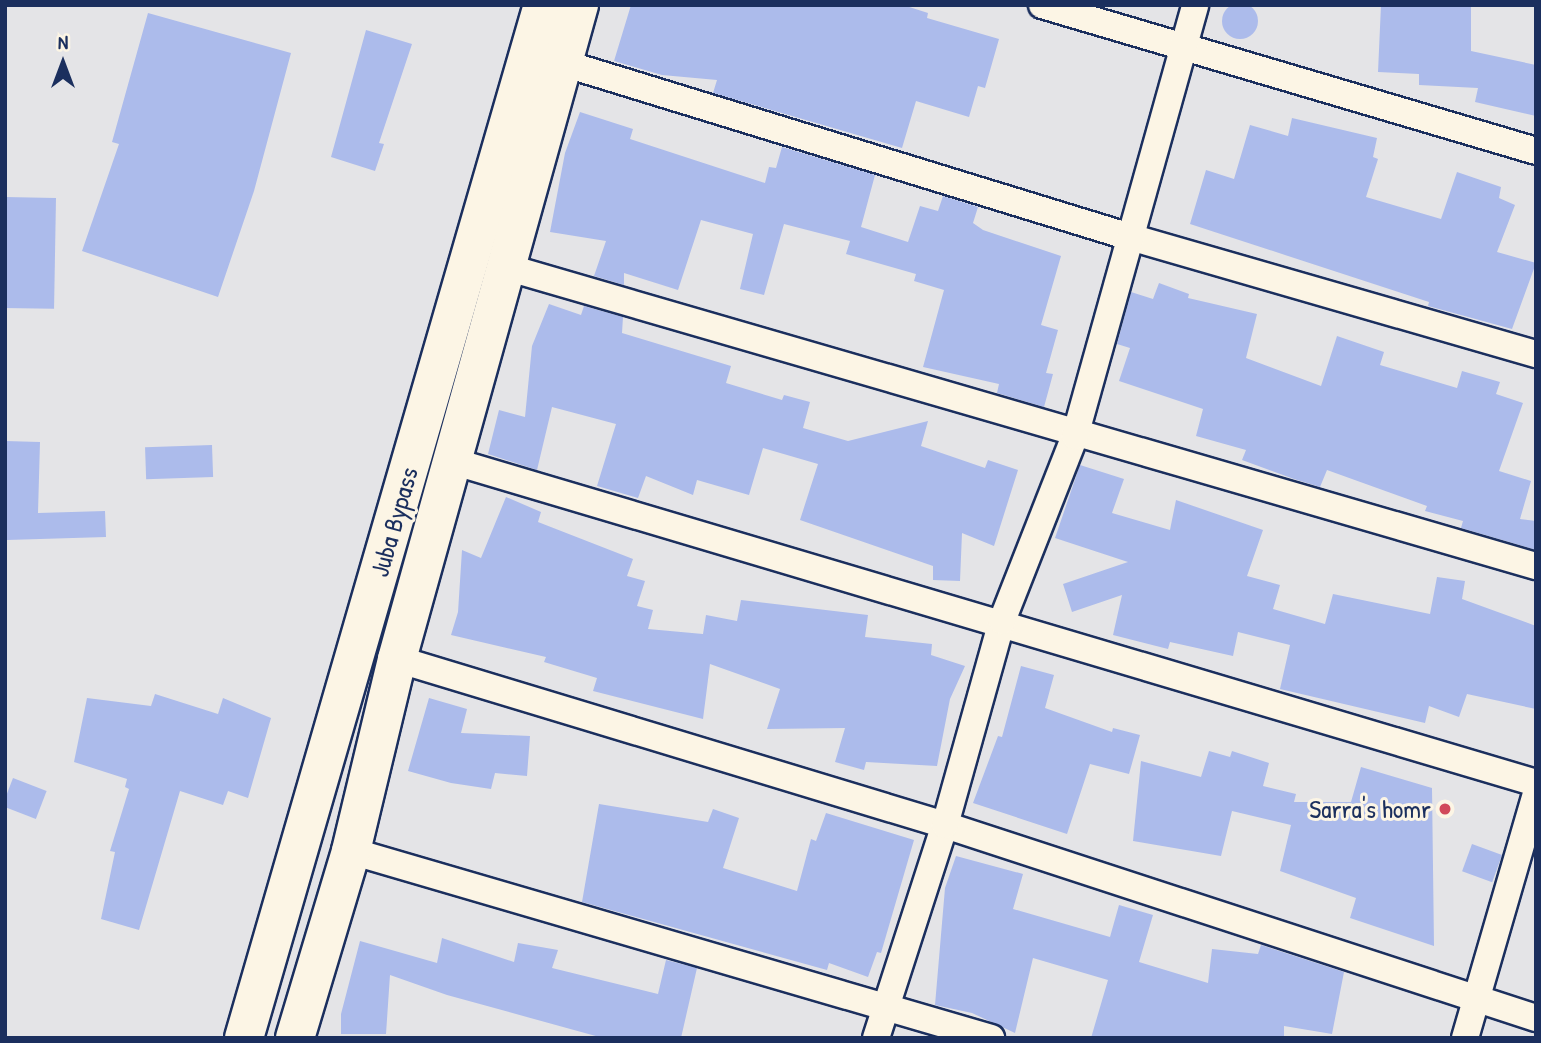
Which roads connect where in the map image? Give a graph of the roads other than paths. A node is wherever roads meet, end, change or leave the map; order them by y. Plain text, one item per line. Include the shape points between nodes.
1 (543, 5) edge
2 (579, 5) edge
3 (1042, 5) edge
4 (1195, 5) edge
5 (1183, 47) junction
6 (563, 63) junction
7 (1536, 151) edge
8 (1130, 237) junction
9 (506, 267) junction
10 (1536, 354) edge
11 (1074, 436) junction
12 (452, 461) junction
13 (1536, 566) edge
14 (1002, 621) junction
15 (397, 659) junction
16 (1536, 783) edge
17 (1536, 793) edge
18 (945, 825) junction
19 (351, 850) junction
20 (1476, 1001) junction
21 (885, 1006) junction
22 (1536, 1018) edge
23 (244, 1038) edge
24 (295, 1038) edge
25 (876, 1038) edge
26 (991, 1038) edge
27 (1465, 1038) edge

1 - 23 main road, Juba Bypass
2 - 6 main road, Juba Bypass
3 - 5 street
4 - 5 street
5 - 7 street
5 - 8 street
6 - 8 street
6 - 9 main road, Juba Bypass
8 - 10 street
8 - 11 street
9 - 11 street
9 - 12 main road, Juba Bypass
11 - 13 street
11 - 14 street
12 - 14 street
12 - 15 main road, Juba Bypass
14 - 16 street
14 - 18 street
15 - 18 street
15 - 19 main road, Juba Bypass
17 - 20 street
18 - 20 street
18 - 21 street
19 - 21 street
19 - 24 main road, Juba Bypass
20 - 22 street
20 - 27 street
21 - 25 street
21 - 26 street

